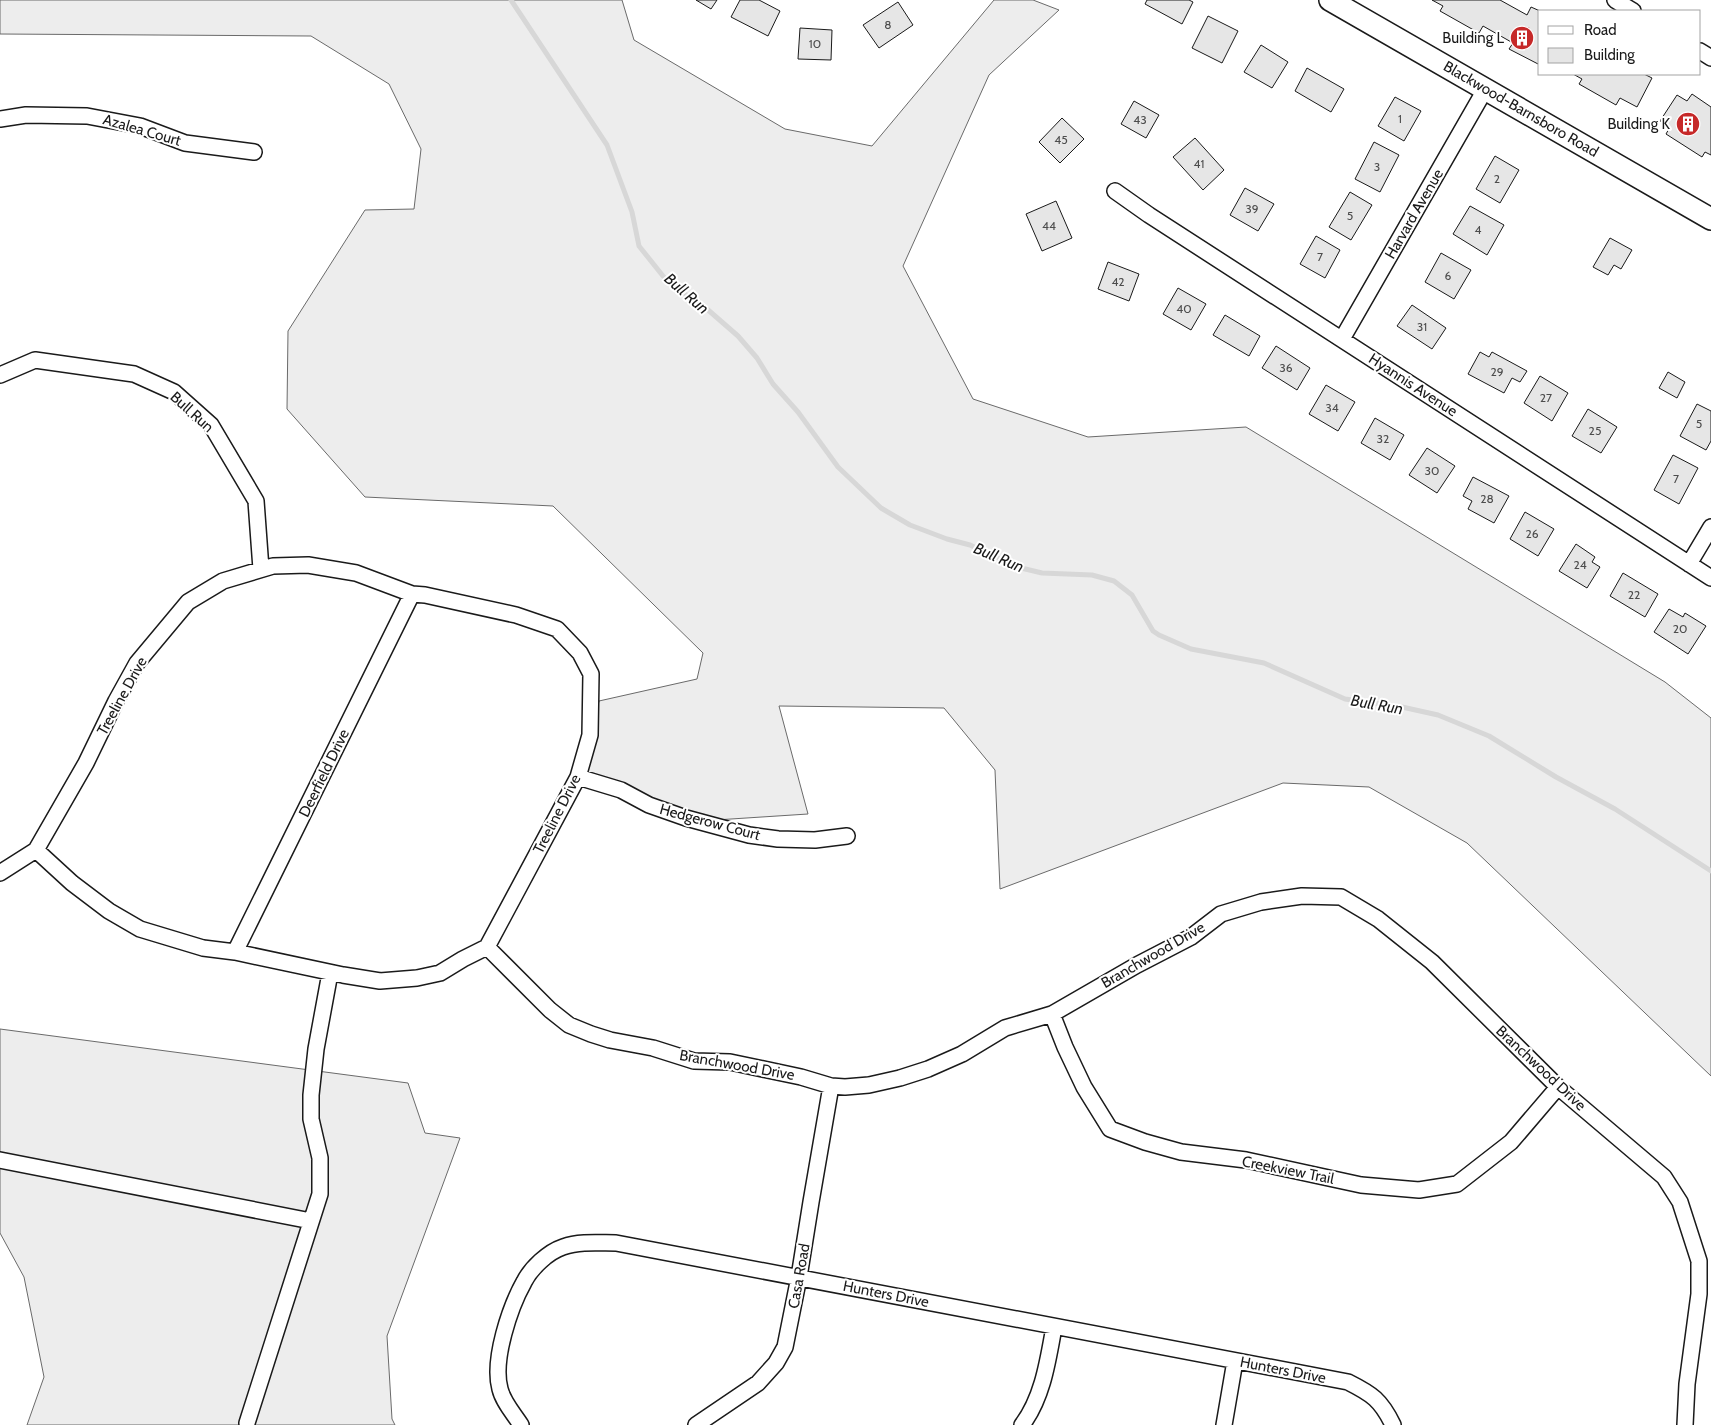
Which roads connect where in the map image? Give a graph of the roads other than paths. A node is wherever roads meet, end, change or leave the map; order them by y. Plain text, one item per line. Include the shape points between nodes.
1 (1615, 0) edge
2 (1342, 3) edge
3 (1632, 10) edge
4 (1486, 88) junction
5 (0, 119) edge
6 (254, 152) dead end
7 (1115, 191) dead end
8 (1711, 219) edge
9 (1342, 339) junction
10 (0, 374) edge
11 (1711, 527) edge
12 (1689, 564) junction
13 (261, 569) junction
14 (1711, 578) edge
15 (412, 594) junction
16 (578, 777) junction
17 (847, 836) dead end
18 (36, 850) junction
19 (0, 873) edge
20 (487, 947) junction
21 (235, 952) junction
22 (330, 973) junction
23 (1052, 1014) junction
24 (831, 1086) junction
25 (1558, 1086) junction
26 (0, 1160) edge
27 (311, 1221) junction
28 (800, 1277) junction
29 (1054, 1327) junction
30 (1235, 1361) junction
31 (247, 1423) dead end
32 (521, 1425) edge
33 (696, 1425) edge
34 (1022, 1425) edge
35 (1224, 1425) edge
36 (1393, 1425) edge
37 (1685, 1425) edge

1 - 3 street
2 - 4 main road, Blackwood-Barnsboro Road
4 - 8 main road, Blackwood-Barnsboro Road
4 - 9 street, Harvard Avenue
5 - 6 street, Azalea Court via 26,115 87,116 140,126 185,143
7 - 9 street, Hyannis Avenue
9 - 12 street, Hyannis Avenue
10 - 13 street, Bull Run via 35,360 134,374 174,392 212,425 256,500
11 - 12 street
12 - 14 street, Hyannis Avenue
13 - 15 street, Treeline Drive via 308,565 356,573
13 - 18 street, Treeline Drive via 223,581 188,602 137,663 86,763
15 - 16 street, Treeline Drive via 516,615 556,629 580,653 591,674 591,711 590,735
15 - 21 street, Deerfield Drive
16 - 17 street, Hedgerow Court via 621,790 649,805 686,818 749,834 815,840
16 - 20 street, Treeline Drive
18 - 19 street, Treeline Drive
18 - 21 street via 72,883 140,929 204,948
20 - 22 street via 440,973 417,978 380,981
20 - 24 street, Branchwood Drive via 550,1010 591,1034 694,1061 730,1062 801,1076
21 - 22 street
22 - 27 street via 311,1095 311,1118 320,1158 320,1194
23 - 24 street, Branchwood Drive via 1005,1028 962,1054 928,1069 869,1085
23 - 25 street, Branchwood Drive via 1191,938 1221,914 1260,902 1302,896 1341,898 1378,918 1432,962
23 - 25 street, Creekview Trail via 1084,1087 1110,1129 1181,1152 1246,1160 1360,1185 1419,1190 1457,1184 1511,1142
24 - 28 street, Casa Road
25 - 37 street, Branchwood Drive via 1664,1177 1680,1202 1699,1269
26 - 27 street
27 - 31 street
28 - 29 street, Hunters Drive
28 - 32 street, Hunters Drive via 616,1243 580,1243 561,1247 544,1258 524,1281 508,1319 498,1361 500,1388
28 - 33 street, Casa Road via 785,1347 776,1362 758,1383
29 - 30 street, Hunters Drive
29 - 34 street via 1041,1387
30 - 35 street
30 - 36 street, Hunters Drive via 1348,1382 1369,1393 1386,1409

